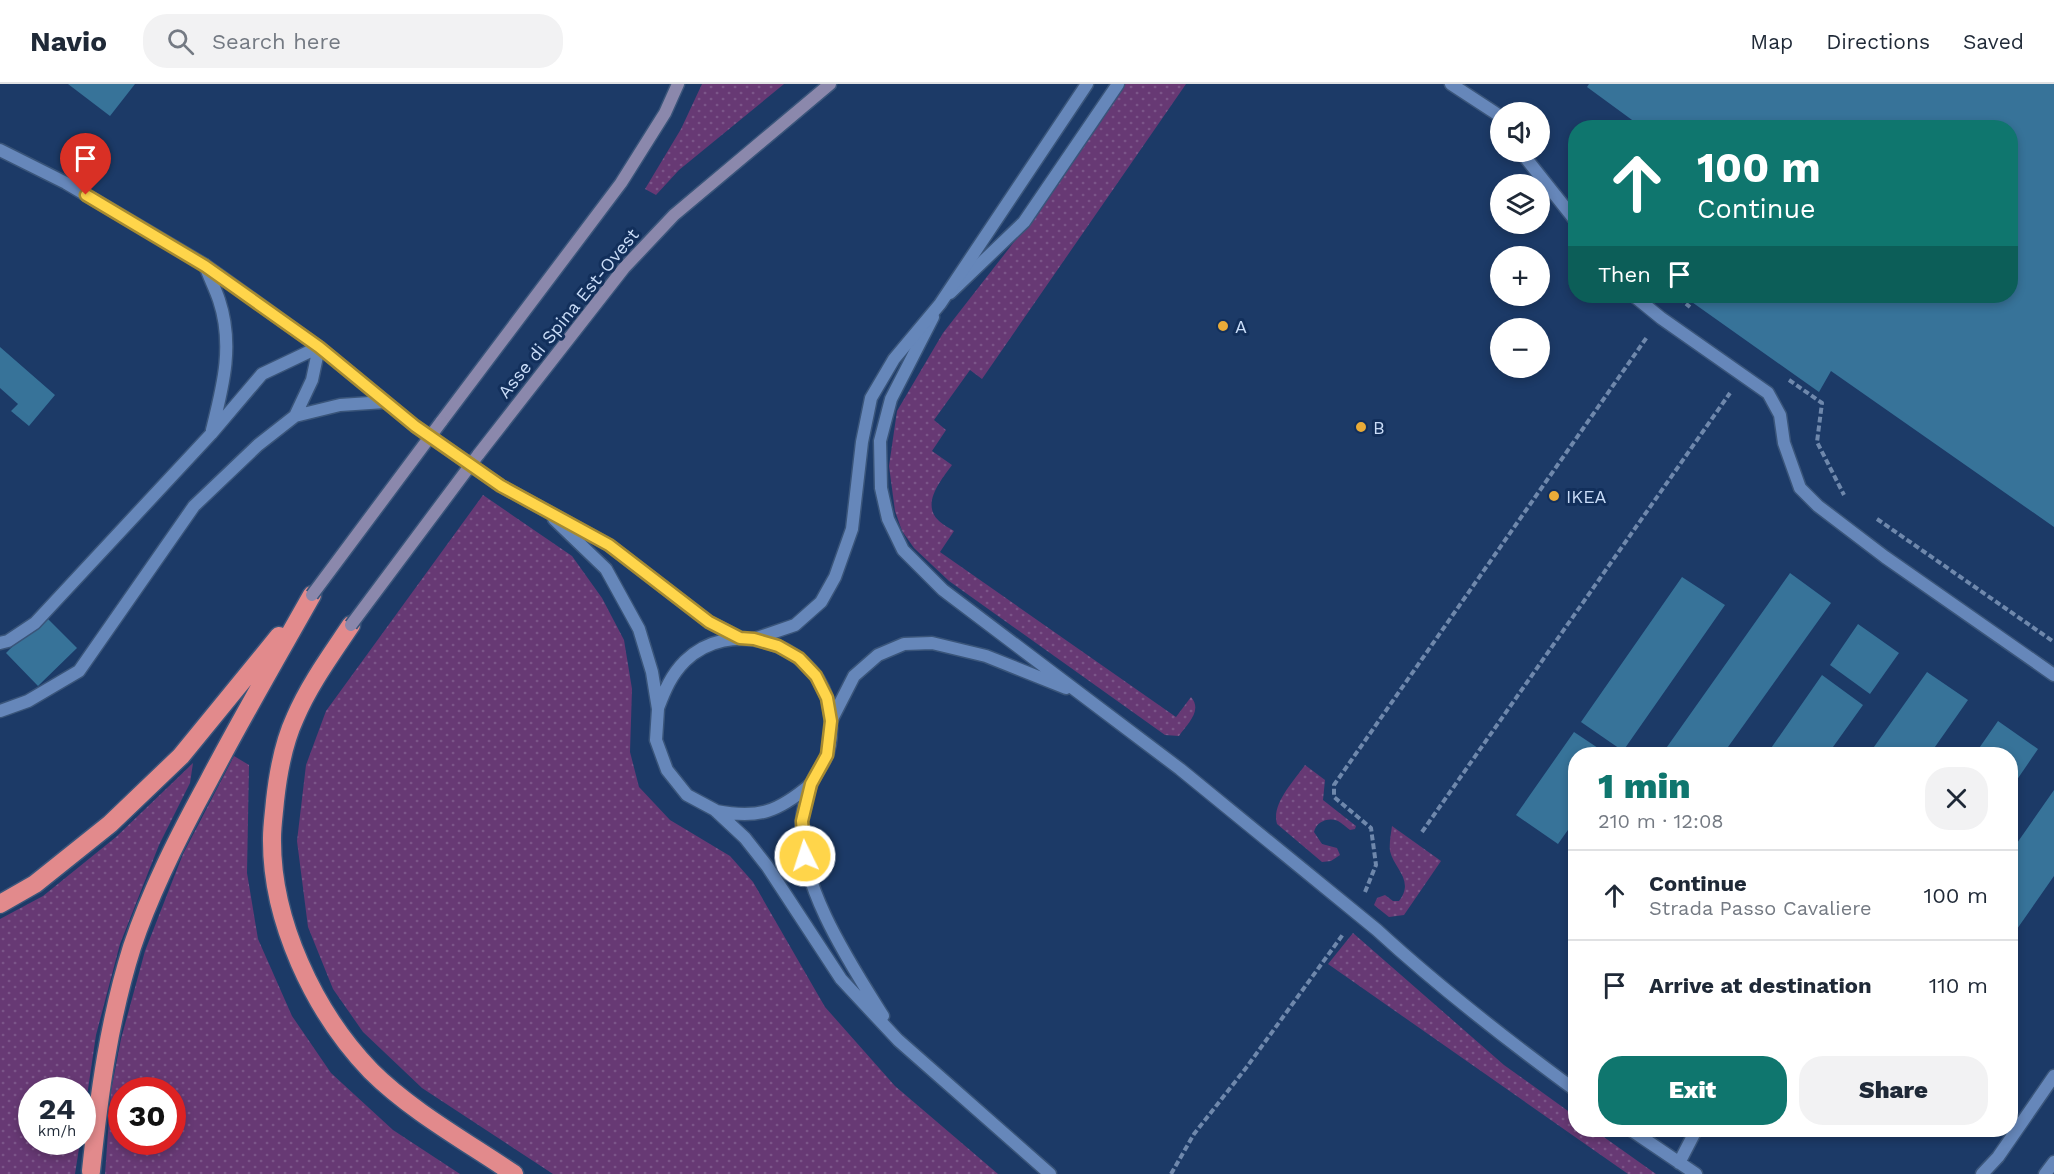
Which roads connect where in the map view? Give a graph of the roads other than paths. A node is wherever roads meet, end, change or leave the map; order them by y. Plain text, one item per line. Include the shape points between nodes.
1 (678, 84) edge
2 (830, 84) edge
3 (1087, 84) edge
4 (1118, 84) edge
5 (1451, 84) edge
6 (1490, 109) edge
7 (0, 150) edge
8 (1529, 162) edge
9 (1568, 211) edge
10 (205, 266) junction
11 (940, 303) junction
12 (1643, 303) edge
13 (319, 347) junction
14 (385, 402) junction
15 (295, 416) junction
16 (211, 434) junction
17 (543, 508) junction
18 (312, 595) junction
19 (351, 625) joint
20 (740, 638) junction
21 (754, 639) junction
22 (0, 643) edge
23 (2054, 675) edge
24 (1081, 694) junction
25 (658, 709) junction
26 (0, 711) edge
27 (831, 721) junction
28 (811, 784) junction
29 (715, 810) junction
30 (0, 904) edge
31 (898, 1040) junction
32 (2054, 1076) edge
33 (1568, 1085) edge
34 (2018, 1128) edge
35 (1641, 1137) edge
36 (1692, 1137) edge
37 (2012, 1137) edge
38 (2054, 1162) edge
39 (1679, 1163) junction
40 (91, 1171) dead end
41 (514, 1174) edge
42 (1050, 1174) edge
43 (1696, 1174) edge
44 (1982, 1174) edge
45 (2045, 1174) edge

1 - 18 main road, Asse di Spina Est-Ovest, bridge via 665,113 621,183
2 - 19 main road, Asse di Spina Est-Ovest, bridge via 674,216 624,268
3 - 11 street
4 - 11 street via 1024,222
5 - 6 street
7 - 10 street via 66,183
8 - 9 street
10 - 13 street
10 - 16 street via 219,301 226,336 224,380
11 - 21 street via 894,359 871,398 852,529 835,578 821,602 795,625
11 - 24 street via 891,399 880,441 881,488 888,519 903,550 943,590
12 - 23 street via 1768,393 1780,415 1784,443 1800,488 1818,506
13 - 14 street
13 - 15 street via 312,380
13 - 16 street via 262,374
14 - 15 street via 340,405
14 - 17 street via 501,486
15 - 26 street via 194,506 78,670 28,701
16 - 22 street via 36,623
17 - 20 street via 609,545 709,622
17 - 25 street via 606,569 639,629
18 - 30 highway via 181,756 110,824 34,884
18 - 40 highway via 172,848 132,947 99,1091
19 - 41 highway via 309,688 294,719 278,773 272,838 277,892 295,954 323,1009 372,1071 409,1104
20 - 21 street
20 - 25 street via 711,644 687,660 668,682
21 - 27 street via 799,658 816,676 827,698
24 - 27 street via 986,656 932,644 904,644 879,655 854,676
24 - 33 street via 1180,768
25 - 29 street via 656,740 667,770 687,795
27 - 28 street via 827,755
28 - 29 street via 791,801 766,812 741,815
28 - 31 street via 802,821 811,881 851,966
29 - 31 street via 767,866 841,979
31 - 42 street
32 - 34 street
35 - 39 street
36 - 39 street
37 - 44 street
38 - 45 street
39 - 43 street

